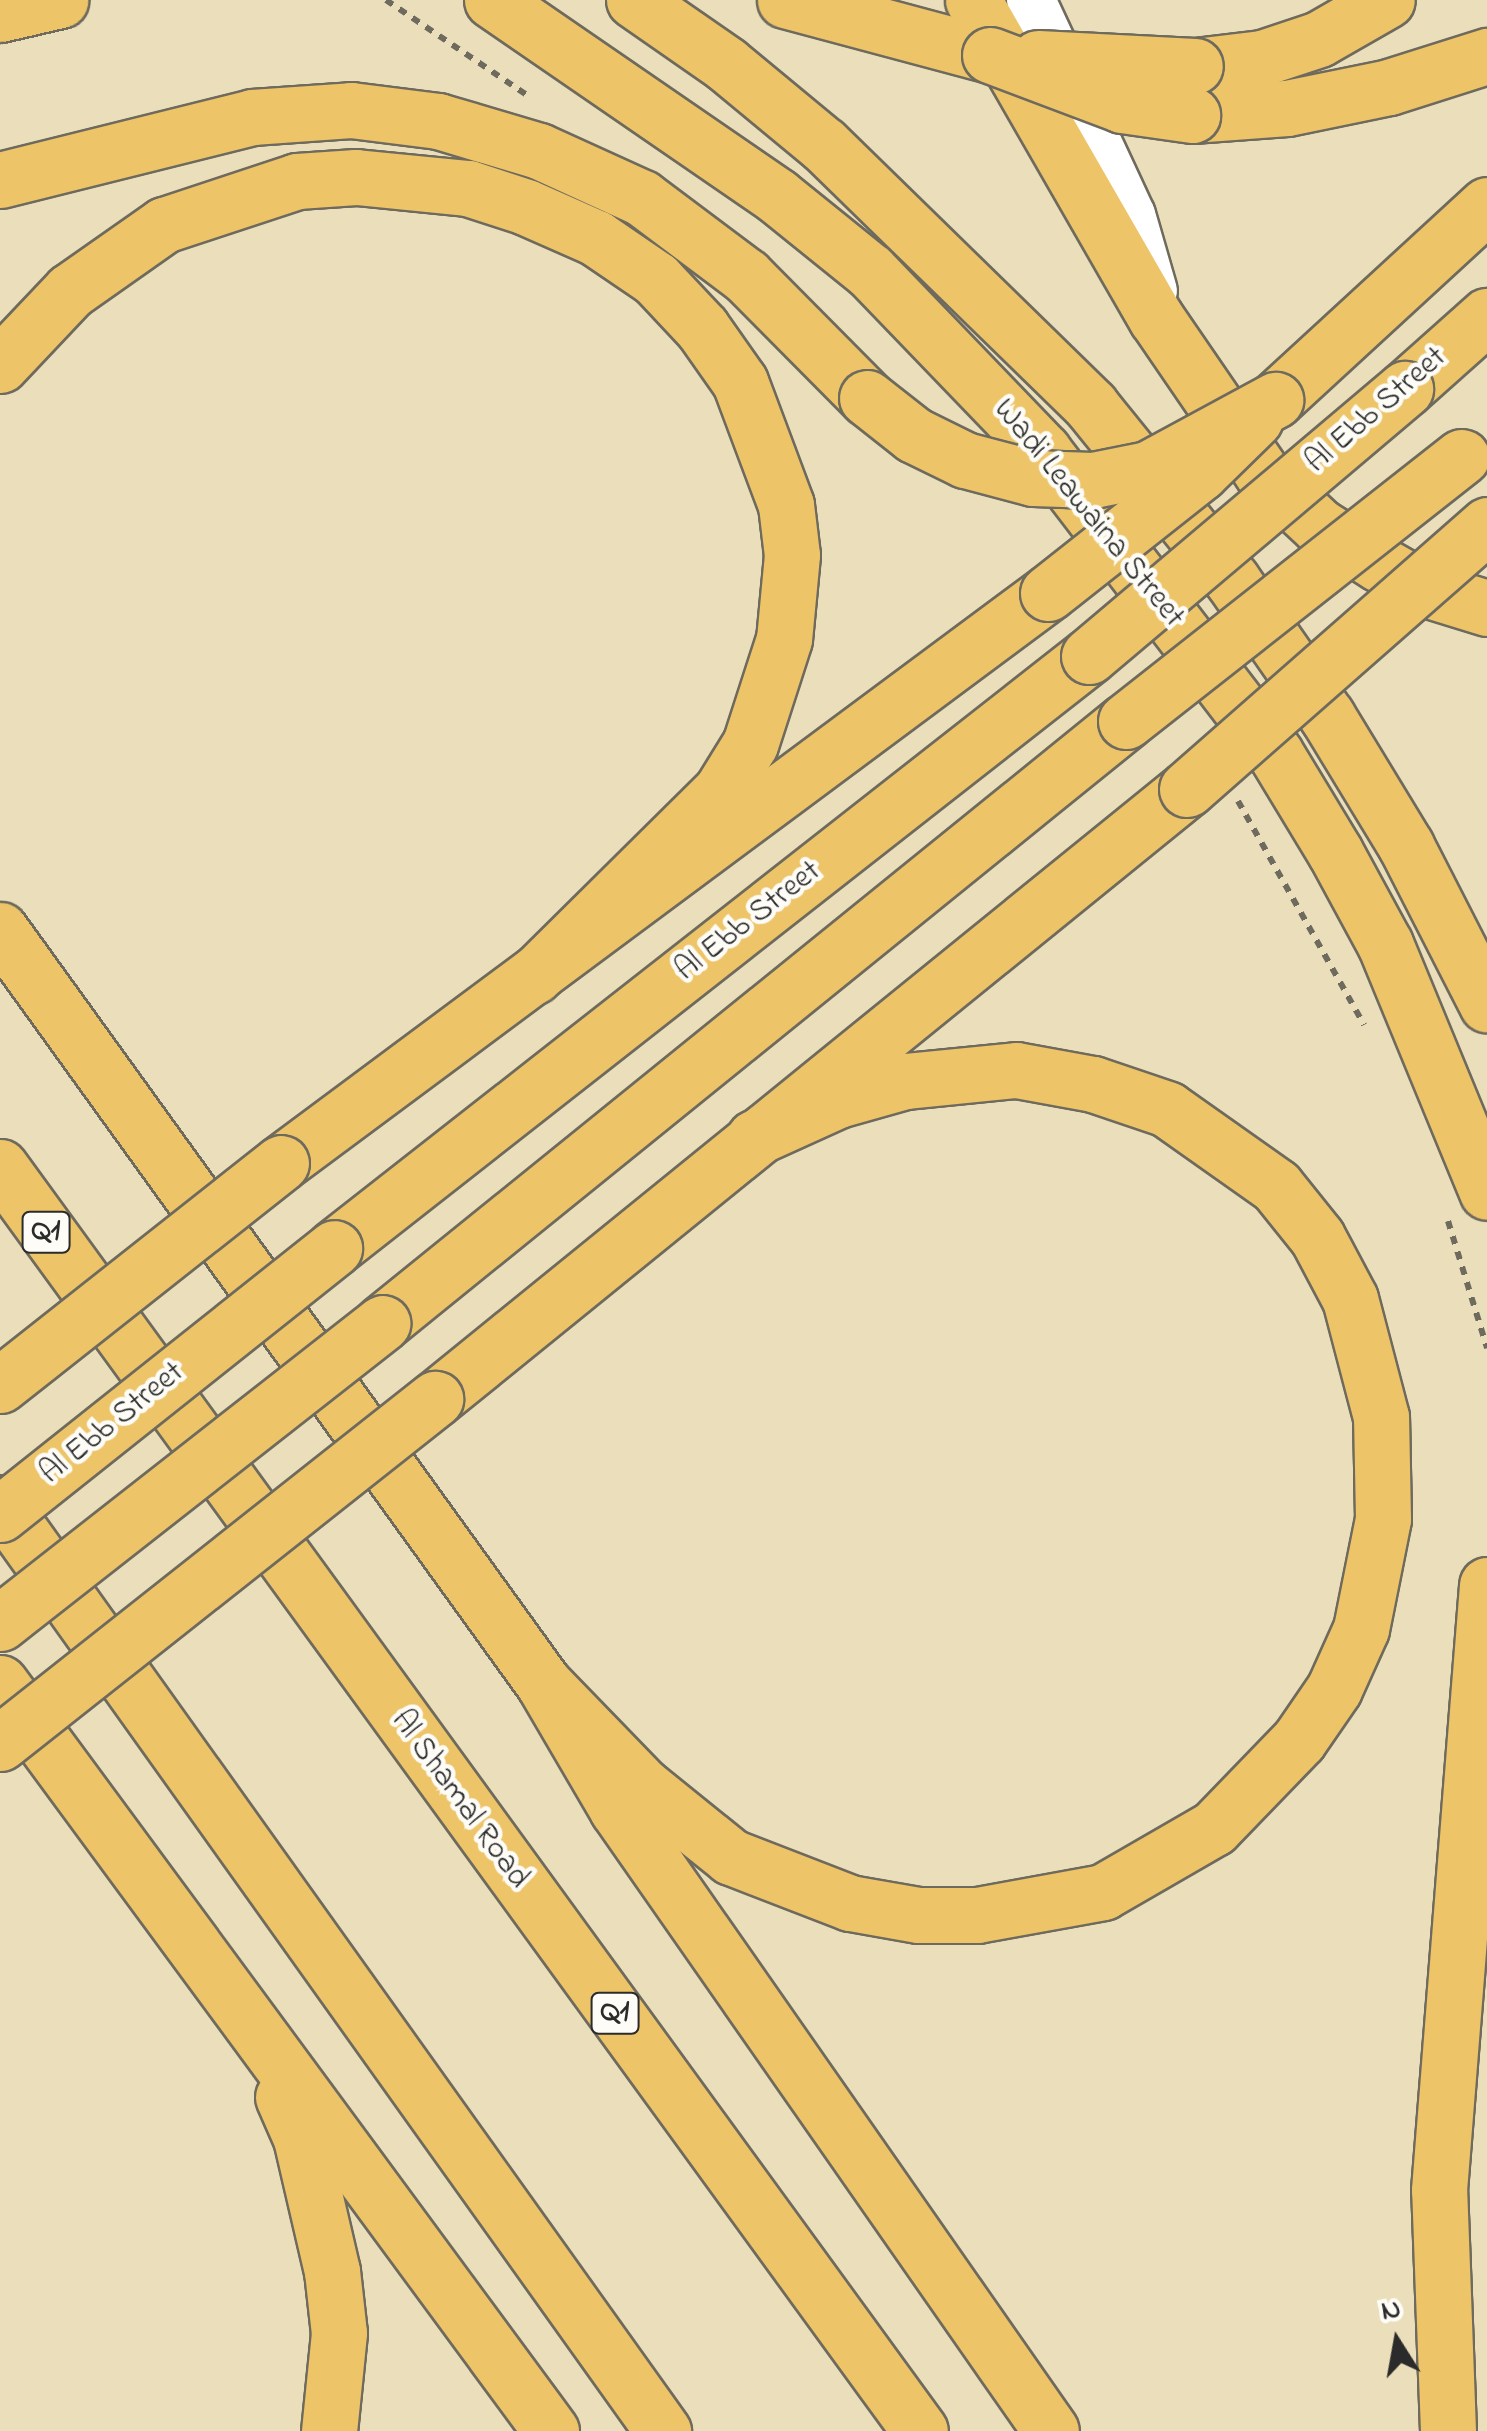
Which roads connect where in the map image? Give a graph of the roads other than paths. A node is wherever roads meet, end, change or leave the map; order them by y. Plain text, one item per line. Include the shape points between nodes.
1 (60, 0) edge
2 (492, 0) edge
3 (634, 0) edge
4 (785, 0) edge
5 (973, 0) edge
6 (1030, 0) edge
7 (1387, 0) edge
8 (0, 14) edge
9 (1487, 56) edge
10 (1193, 90) junction
11 (0, 180) edge
12 (1487, 205) edge
13 (1487, 316) edge
14 (1156, 318) junction
15 (0, 366) edge
16 (1275, 400) junction
17 (1474, 446) edge
18 (1487, 526) edge
19 (1487, 608) edge
20 (0, 891) edge
21 (0, 930) edge
22 (534, 976) junction
23 (1487, 1004) edge
24 (72, 1029) junction
25 (754, 1138) junction
26 (0, 1167) edge
27 (1487, 1192) edge
28 (0, 1385) edge
29 (0, 1503) edge
30 (0, 1514) edge
31 (1487, 1585) edge
32 (0, 1623) edge
33 (0, 1683) edge
34 (544, 1684) junction
35 (0, 1743) edge
36 (255, 2035) junction
37 (329, 2431) edge
38 (551, 2431) edge
39 (663, 2431) edge
40 (920, 2431) edge
41 (1051, 2431) edge
42 (1448, 2431) edge

1 - 8 main road
2 - 27 main road, Wadi Leawaina Street via 793,208 870,271 1043,450 1275,754 1336,852 1385,944
3 - 23 main road, Wadi Leawaina Street via 824,145 1091,406 1232,580 1327,716 1406,846
4 - 10 main road, bridge via 990,56 1122,105
5 - 14 main road
6 - 14 lane via 1131,215 1151,274
7 - 10 main road via 1319,39
9 - 10 main road via 1389,88 1288,108
11 - 16 main road, bridge via 252,117 351,110 438,121 539,151 642,198 746,276 867,398 914,435 965,460 1033,478 1093,480 1176,457
12 - 16 main road
13 - 30 main road, Al Ebb Street, bridge via 1088,656
14 - 19 main road via 1262,473 1319,526 1422,588
15 - 22 main road via 70,291 164,225 298,181 356,176 468,188 526,206 596,238 656,279 702,328 740,382 786,505 792,555 784,640 750,744 721,791
16 - 22 main road, bridge via 1200,473 1048,594
17 - 32 main road, bridge
18 - 25 main road, bridge via 1187,789
20 - 24 main road
21 - 24 main road
22 - 28 main road, bridge via 281,1163
24 - 34 main road
25 - 34 main road via 838,1100 905,1081 1016,1070 1093,1084 1167,1109 1251,1165 1317,1238 1350,1299 1369,1356 1385,1463 1376,1569 1361,1630 1334,1689 1300,1740 1214,1828 1103,1892 977,1915 919,1916 850,1903 730,1857 643,1786
25 - 35 main road, bridge
26 - 40 main road, Al Shamal Road / Q1
29 - 39 main road
31 - 42 main road via 1439,2190
33 - 36 main road
34 - 41 main road via 617,1810
36 - 37 main road via 301,2138 332,2270 339,2334
36 - 38 main road

